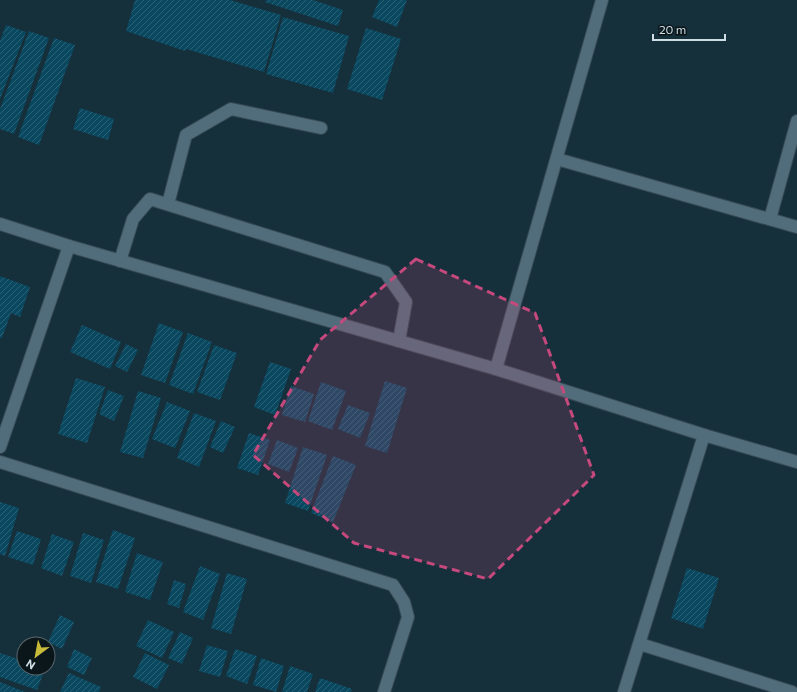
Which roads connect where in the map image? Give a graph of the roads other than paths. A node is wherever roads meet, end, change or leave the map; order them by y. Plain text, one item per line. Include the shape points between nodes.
1 (602, 0) edge
2 (797, 121) edge
3 (321, 128) dead end
4 (557, 159) junction
5 (168, 204) junction
6 (770, 219) junction
7 (0, 224) edge
8 (797, 227) edge
9 (69, 246) junction
10 (120, 261) junction
11 (399, 341) junction
12 (496, 369) junction
13 (704, 435) junction
14 (0, 447) edge
15 (0, 462) edge
16 (797, 462) edge
17 (640, 644) junction
18 (384, 692) edge
19 (624, 692) edge
20 (792, 692) edge

1 - 4 street
2 - 6 street
3 - 5 street via 232,110 186,135
4 - 6 street
4 - 12 street
5 - 10 street via 150,199 133,219
5 - 11 street via 385,272 406,302
6 - 8 street
7 - 9 street
9 - 10 street
9 - 14 street
10 - 11 street
11 - 12 street
12 - 13 street
13 - 16 street
13 - 17 street
15 - 18 street via 393,585 404,602 408,617
17 - 19 street
17 - 20 street

